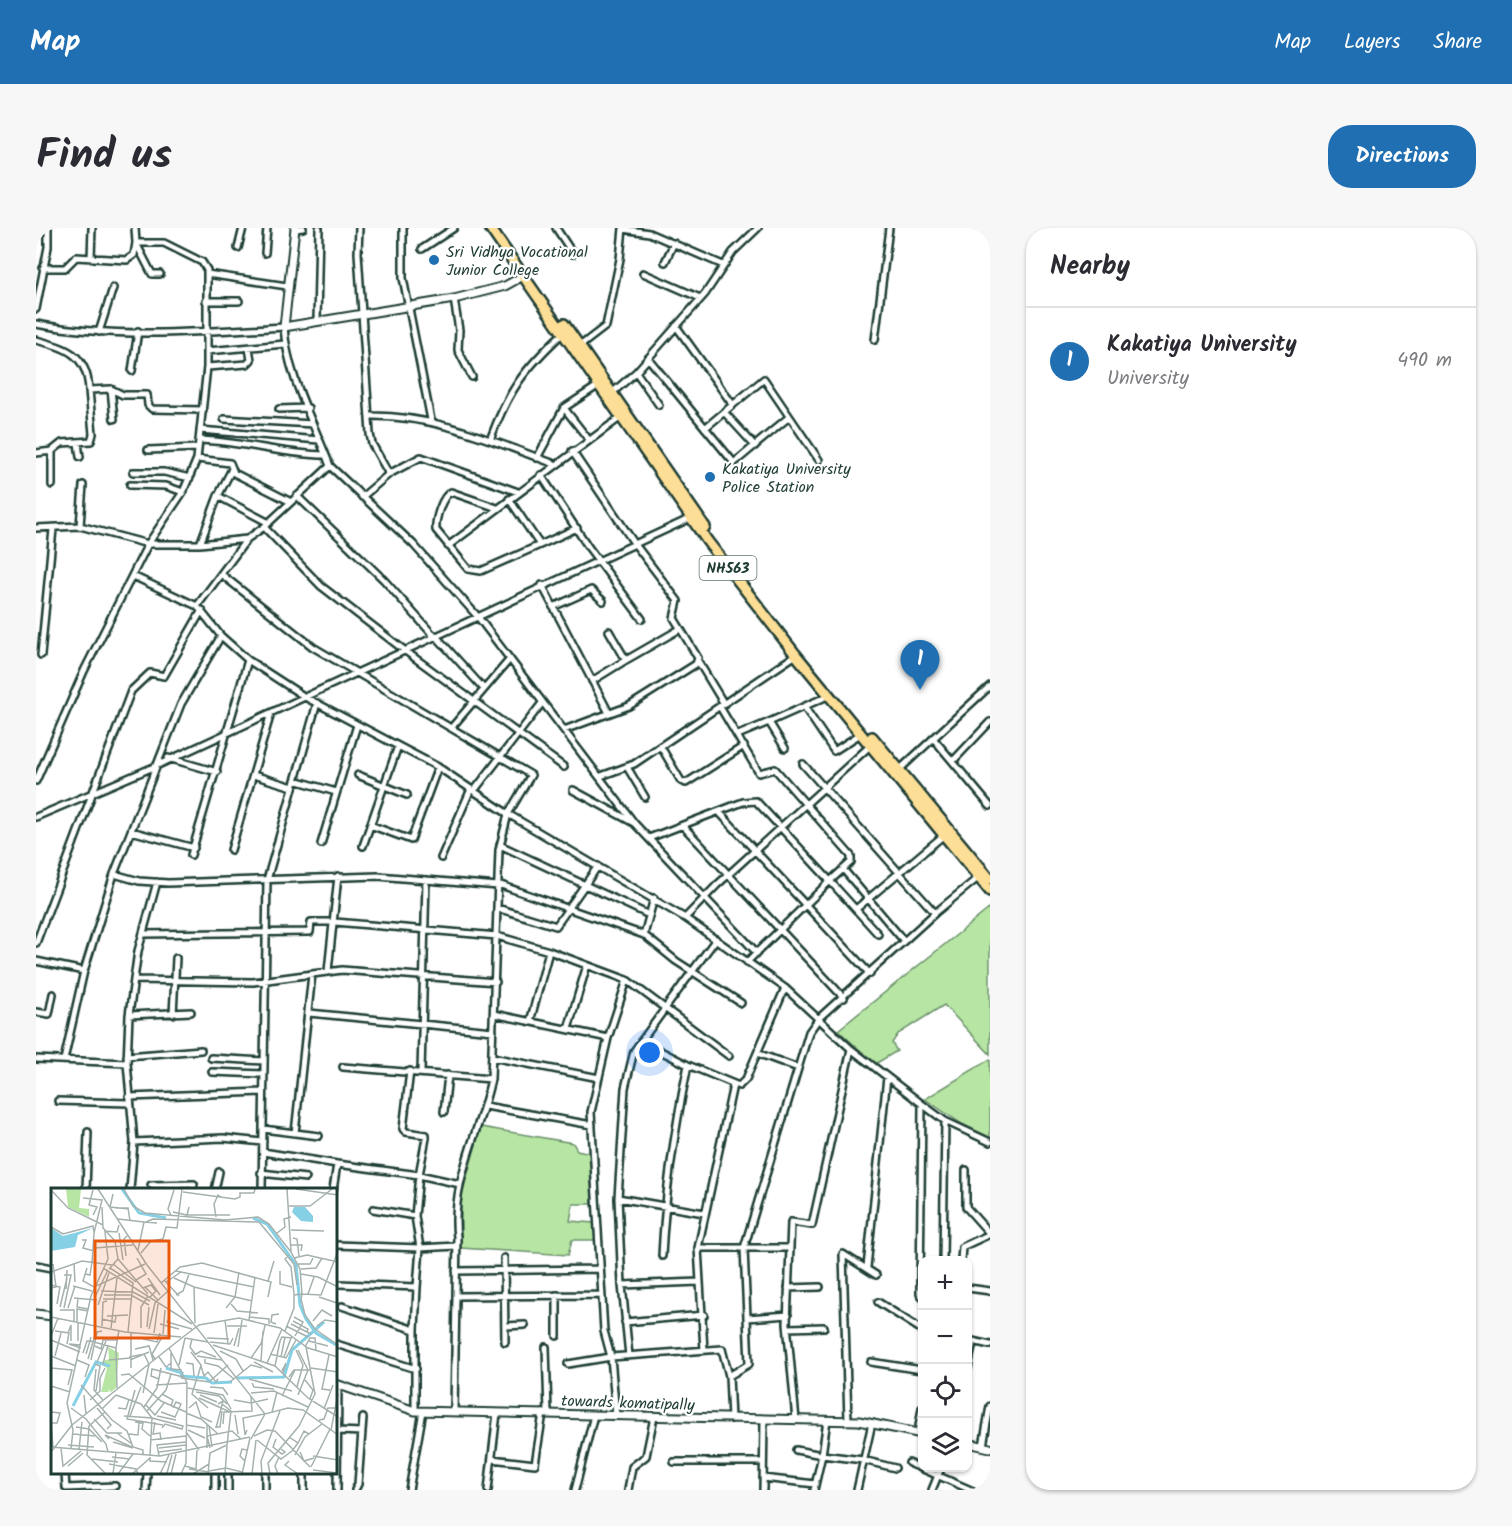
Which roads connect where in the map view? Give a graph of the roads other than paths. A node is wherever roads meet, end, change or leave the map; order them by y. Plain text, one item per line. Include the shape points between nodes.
1 (48, 228) edge
2 (92, 228) edge
3 (135, 228) edge
4 (243, 228) edge
5 (267, 228) edge
6 (295, 228) edge
7 (303, 228) edge
8 (319, 228) edge
9 (359, 228) edge
10 (403, 228) edge
11 (454, 228) edge
12 (490, 228) edge
13 (497, 228) edge
14 (556, 228) edge
15 (623, 228) edge
16 (889, 228) edge
17 (753, 229) edge
18 (136, 243) junction
19 (674, 243) junction
20 (238, 248) dead end
21 (422, 249) dead end
22 (265, 252) dead end
23 (573, 254) dead end
24 (91, 258) junction
25 (665, 262) dead end
26 (723, 265) junction
27 (43, 268) junction
28 (643, 273) dead end
29 (160, 274) dead end
30 (207, 274) junction
31 (523, 276) junction
32 (39, 278) edge
33 (287, 286) junction
34 (113, 288) dead end
35 (700, 298) junction
36 (454, 299) junction
37 (239, 301) dead end
38 (206, 302) junction
39 (410, 305) junction
40 (36, 308) edge
41 (363, 313) junction
42 (317, 321) junction
43 (36, 324) edge
44 (676, 326) junction
45 (284, 327) junction
46 (138, 331) junction
47 (99, 332) junction
48 (205, 332) junction
49 (563, 333) junction
50 (36, 340) edge
51 (875, 340) dead end
52 (285, 344) junction
53 (580, 346) junction
54 (249, 348) junction
55 (207, 351) junction
56 (648, 357) junction
57 (207, 367) junction
58 (132, 371) dead end
59 (636, 372) junction
60 (472, 377) dead end
61 (599, 385) junction
62 (111, 389) junction
63 (89, 390) junction
64 (610, 395) junction
65 (659, 405) dead end
66 (733, 405) junction
67 (308, 408) junction
68 (564, 408) junction
69 (279, 409) dead end
70 (203, 410) junction
71 (724, 412) junction
72 (369, 416) junction
73 (621, 417) junction
74 (789, 417) junction
75 (224, 418) dead end
76 (114, 419) dead end
77 (430, 420) junction
78 (313, 424) junction
79 (705, 428) junction
80 (200, 430) junction
81 (199, 440) junction
82 (319, 440) junction
83 (490, 440) junction
84 (589, 440) junction
85 (78, 443) junction
86 (755, 446) junction
87 (198, 448) junction
88 (148, 450) dead end
89 (52, 451) junction
90 (572, 451) junction
91 (36, 453) edge
92 (325, 454) junction
93 (80, 457) dead end
94 (537, 458) junction
95 (197, 459) junction
96 (819, 460) dead end
97 (555, 464) junction
98 (330, 466) junction
99 (232, 469) junction
100 (133, 472) dead end
101 (389, 474) junction
102 (541, 475) junction
103 (190, 478) junction
104 (130, 485) dead end
105 (52, 486) dead end
106 (83, 486) dead end
107 (183, 492) junction
108 (518, 492) junction
109 (218, 496) junction
110 (297, 496) junction
111 (362, 496) junction
112 (509, 499) junction
113 (291, 502) junction
114 (497, 508) junction
115 (691, 518) junction
116 (266, 525) junction
117 (80, 526) junction
118 (36, 528) edge
119 (577, 528) junction
120 (53, 529) junction
121 (247, 538) junction
122 (634, 543) junction
123 (148, 544) junction
124 (200, 544) junction
125 (540, 545) junction
126 (448, 546) junction
127 (600, 561) junction
128 (221, 574) junction
129 (133, 576) junction
130 (542, 585) junction
131 (603, 601) dead end
132 (553, 607) junction
133 (199, 608) junction
134 (478, 616) junction
135 (642, 619) dead end
136 (680, 629) junction
137 (609, 631) dead end
138 (221, 636) junction
139 (434, 636) junction
140 (404, 650) junction
141 (41, 655) dead end
142 (796, 655) junction
143 (510, 659) junction
144 (248, 660) junction
145 (626, 660) junction
146 (698, 662) junction
147 (358, 671) junction
148 (592, 681) junction
149 (990, 686) edge
150 (484, 689) junction
151 (830, 695) junction
152 (305, 697) junction
153 (474, 701) junction
154 (317, 703) junction
155 (542, 703) junction
156 (722, 706) junction
157 (805, 708) junction
158 (271, 713) junction
159 (609, 713) junction
160 (769, 722) junction
161 (990, 722) edge
162 (357, 725) junction
163 (452, 727) junction
164 (564, 730) junction
165 (226, 731) junction
166 (519, 732) junction
167 (861, 734) junction
168 (738, 735) junction
169 (933, 738) junction
170 (871, 745) junction
171 (398, 746) junction
172 (744, 746) junction
173 (661, 747) junction
174 (785, 747) dead end
175 (500, 756) junction
176 (168, 758) junction
177 (953, 761) junction
178 (803, 764) dead end
179 (156, 766) junction
180 (564, 766) dead end
181 (627, 766) junction
182 (438, 768) junction
183 (216, 772) junction
184 (897, 772) junction
185 (254, 775) junction
186 (358, 775) dead end
187 (601, 776) junction
188 (295, 780) junction
189 (36, 781) edge
190 (384, 785) junction
191 (823, 787) junction
192 (293, 788) junction
193 (473, 790) junction
194 (573, 790) dead end
195 (336, 792) junction
196 (90, 795) junction
197 (407, 795) dead end
198 (645, 797) dead end
199 (805, 804) junction
200 (990, 806) edge
201 (720, 813) junction
202 (508, 814) junction
203 (36, 817) edge
204 (635, 824) junction
205 (369, 825) junction
206 (684, 826) junction
207 (779, 827) junction
208 (131, 831) junction
209 (944, 835) junction
210 (649, 838) junction
211 (321, 844) dead end
212 (500, 845) junction
213 (363, 846) dead end
214 (231, 850) dead end
215 (755, 850) junction
216 (441, 858) dead end
217 (598, 866) junction
218 (843, 869) junction
219 (900, 873) junction
220 (114, 874) junction
221 (729, 874) junction
222 (338, 876) junction
223 (979, 877) junction
224 (990, 879) edge
225 (267, 880) junction
226 (426, 881) junction
227 (830, 881) junction
228 (157, 882) junction
229 (585, 884) junction
230 (498, 885) junction
231 (990, 891) edge
232 (704, 897) junction
233 (654, 898) junction
234 (869, 898) junction
235 (806, 904) junction
236 (570, 907) junction
237 (497, 908) junction
238 (856, 909) junction
239 (935, 913) junction
240 (649, 915) junction
241 (685, 918) junction
242 (335, 922) junction
243 (425, 929) junction
244 (780, 929) junction
245 (266, 932) junction
246 (144, 934) junction
247 (878, 934) dead end
248 (644, 935) junction
249 (497, 936) junction
250 (716, 939) junction
251 (904, 941) junction
252 (36, 943) edge
253 (549, 951) junction
254 (757, 953) junction
255 (176, 958) dead end
256 (36, 961) edge
257 (747, 962) junction
258 (587, 965) junction
259 (84, 971) junction
260 (328, 971) junction
261 (693, 972) junction
262 (312, 974) junction
263 (870, 974) junction
264 (424, 975) junction
265 (135, 980) junction
266 (265, 980) junction
267 (627, 980) junction
268 (174, 982) junction
269 (496, 982) junction
270 (785, 988) junction
271 (53, 994) dead end
272 (844, 998) junction
273 (741, 1003) dead end
274 (664, 1010) junction
275 (36, 1012) edge
276 (191, 1012) dead end
277 (309, 1013) junction
278 (173, 1014) junction
279 (494, 1014) junction
280 (129, 1015) junction
281 (819, 1018) junction
282 (530, 1022) junction
283 (423, 1024) junction
284 (568, 1029) junction
285 (493, 1031) junction
286 (608, 1038) junction
287 (641, 1041) junction
288 (851, 1048) junction
289 (201, 1050) dead end
290 (757, 1053) junction
291 (729, 1056) dead end
292 (492, 1057) junction
293 (211, 1058) dead end
294 (36, 1059) edge
295 (64, 1060) junction
296 (127, 1060) junction
297 (264, 1061) junction
298 (687, 1065) junction
299 (342, 1067) dead end
300 (798, 1068) junction
301 (410, 1071) junction
302 (212, 1072) dead end
303 (421, 1072) junction
304 (263, 1074) junction
305 (448, 1075) junction
306 (886, 1077) junction
307 (599, 1078) junction
308 (491, 1079) junction
309 (733, 1085) junction
310 (263, 1092) junction
311 (129, 1100) junction
312 (58, 1101) dead end
313 (922, 1104) junction
314 (485, 1107) junction
315 (444, 1112) dead end
316 (945, 1121) junction
317 (592, 1125) junction
318 (263, 1129) junction
319 (88, 1132) dead end
320 (295, 1133) junction
321 (319, 1136) dead end
322 (134, 1142) junction
323 (263, 1142) junction
324 (990, 1142) edge
325 (263, 1152) junction
326 (337, 1164) junction
327 (966, 1170) dead end
328 (219, 1172) dead end
329 (261, 1173) junction
330 (418, 1175) junction
331 (306, 1178) dead end
332 (460, 1184) junction
333 (152, 1185) dead end
334 (86, 1188) edge
335 (130, 1188) edge
336 (193, 1188) edge
337 (215, 1188) edge
338 (262, 1188) edge
339 (333, 1188) edge
340 (618, 1198) junction
341 (664, 1206) junction
342 (373, 1209) dead end
343 (704, 1213) junction
344 (415, 1216) junction
345 (990, 1234) edge
346 (338, 1245) edge
347 (456, 1246) junction
348 (420, 1248) junction
349 (698, 1248) junction
350 (744, 1248) junction
351 (788, 1248) junction
352 (662, 1256) dead end
353 (920, 1256) edge
354 (943, 1256) edge
355 (961, 1256) edge
356 (504, 1258) dead end
357 (36, 1265) edge
358 (867, 1267) junction
359 (51, 1268) edge
360 (600, 1269) junction
361 (504, 1270) junction
362 (456, 1271) junction
363 (876, 1275) dead end
364 (699, 1282) junction
365 (339, 1284) dead end
366 (622, 1285) junction
367 (417, 1287) junction
368 (820, 1287) dead end
369 (788, 1288) junction
370 (972, 1289) edge
371 (990, 1291) edge
372 (557, 1295) junction
373 (602, 1295) junction
374 (456, 1296) junction
375 (504, 1296) junction
376 (878, 1302) dead end
377 (342, 1306) dead end
378 (36, 1314) edge
379 (704, 1315) junction
380 (788, 1315) junction
381 (51, 1316) edge
382 (747, 1318) junction
383 (625, 1322) junction
384 (525, 1325) dead end
385 (505, 1326) junction
386 (824, 1327) dead end
387 (918, 1327) edge
388 (788, 1328) junction
389 (415, 1330) junction
390 (557, 1336) dead end
391 (972, 1341) edge
392 (505, 1342) dead end
393 (338, 1345) edge
394 (990, 1345) edge
395 (546, 1347) dead end
396 (704, 1350) junction
397 (629, 1356) junction
398 (610, 1358) junction
399 (871, 1362) dead end
400 (568, 1365) dead end
401 (416, 1369) junction
402 (918, 1369) edge
403 (729, 1376) junction
404 (338, 1385) edge
405 (990, 1406) edge
406 (415, 1411) junction
407 (423, 1411) junction
408 (454, 1412) junction
409 (497, 1413) junction
410 (546, 1413) junction
411 (594, 1415) junction
412 (616, 1416) junction
413 (654, 1417) junction
414 (363, 1418) dead end
415 (731, 1419) junction
416 (764, 1420) junction
417 (796, 1420) junction
418 (827, 1420) junction
419 (848, 1421) junction
420 (872, 1423) junction
421 (338, 1431) edge
422 (362, 1432) junction
423 (918, 1433) edge
424 (986, 1447) edge
425 (796, 1450) dead end
426 (822, 1455) junction
427 (492, 1459) junction
428 (863, 1460) junction
429 (674, 1462) dead end
430 (763, 1462) junction
431 (909, 1463) dead end
432 (895, 1468) dead end
433 (939, 1472) edge
434 (147, 1475) edge
435 (265, 1475) edge
436 (337, 1475) edge
437 (938, 1476) junction
438 (763, 1478) junction
439 (115, 1486) dead end
440 (815, 1487) edge
441 (265, 1488) dead end
442 (65, 1489) edge
443 (146, 1490) edge
444 (337, 1490) edge
445 (355, 1490) edge
446 (409, 1490) edge
447 (488, 1490) edge
448 (575, 1490) edge
449 (628, 1490) edge
450 (763, 1490) edge
451 (857, 1490) edge
452 (932, 1490) edge
453 (971, 1490) edge

1 - 27 street
2 - 24 street
3 - 18 street
4 - 20 street
5 - 22 street
6 - 7 street
6 - 33 street
8 - 42 street
9 - 41 street
10 - 39 street via 403,278
11 - 21 street
12 - 31 highway, NH563
13 - 53 highway, NH563
14 - 23 street
15 - 19 street
15 - 53 street via 606,327
16 - 51 street
17 - 26 street
18 - 24 street via 130,259
18 - 29 street via 152,274
18 - 30 street via 156,242 174,248 202,262
19 - 25 street
19 - 26 street
24 - 27 street via 76,257 65,268
26 - 35 street
27 - 32 street
28 - 35 street
30 - 33 street
30 - 38 street
31 - 36 street via 505,286
31 - 49 highway, NH563
32 - 40 street
33 - 45 street
34 - 47 street
35 - 44 street
36 - 39 street
36 - 60 street via 458,350
37 - 38 street
38 - 48 street
39 - 41 street
39 - 77 street
41 - 42 street
41 - 72 street
42 - 45 street
43 - 47 street
44 - 56 street
44 - 66 street
45 - 48 street
45 - 52 street
46 - 47 street
46 - 48 street
46 - 58 street
48 - 55 street
49 - 61 highway, NH563
49 - 83 street via 533,362 508,395
50 - 63 street via 69,352 84,364
52 - 54 street
52 - 67 street
53 - 64 highway, NH563
54 - 55 street
54 - 57 street via 247,364
55 - 57 street
56 - 59 street
56 - 79 street
57 - 70 street
59 - 64 street
59 - 65 street
61 - 64 highway, NH563
61 - 68 street
62 - 63 street
62 - 70 street via 123,395 147,395 152,409
62 - 76 street
63 - 85 street via 93,438
64 - 73 highway, NH563
64 - 184 highway, NH563 via 712,537
66 - 71 street
66 - 74 street via 764,379
67 - 69 street
67 - 78 street
68 - 84 street
68 - 94 street
70 - 80 street
71 - 79 street
71 - 86 street
72 - 77 street
72 - 101 street via 372,444
73 - 84 street
73 - 115 highway, NH563
74 - 86 street
74 - 96 street
75 - 78 street
77 - 83 street
78 - 82 street
79 - 86 street via 734,463
80 - 81 street
80 - 82 street
81 - 87 street
81 - 92 street
82 - 92 street
83 - 94 street
84 - 90 street
85 - 89 street via 62,443
85 - 93 street
87 - 88 street
87 - 95 street
89 - 91 street
89 - 105 street
90 - 97 street
90 - 122 street
92 - 98 street
94 - 97 street
95 - 99 street via 230,462
95 - 103 street
97 - 102 street
98 - 110 street
98 - 111 street
99 - 109 street
99 - 113 street
100 - 103 street via 164,472
101 - 108 street via 421,458
101 - 111 street
102 - 108 street
102 - 119 street
103 - 107 street
104 - 107 street via 166,486
106 - 117 street
107 - 123 street
108 - 112 street
109 - 116 street
109 - 124 street
110 - 113 street
110 - 139 street via 384,580
111 - 134 street via 413,544
112 - 114 street
112 - 125 street
113 - 116 street
114 - 126 street
114 - 126 street via 448,492 435,524 438,535
115 - 122 street
115 - 142 highway, NH563
116 - 121 street
116 - 140 street via 321,586
117 - 120 street
117 - 123 street
118 - 120 street
119 - 125 street
119 - 127 street
120 - 141 street
121 - 124 street
121 - 128 street
122 - 127 street
122 - 136 street via 678,601 674,618
123 - 124 street
123 - 129 street
125 - 126 street via 476,572 468,569
127 - 130 street
127 - 135 street
128 - 133 street
128 - 147 street via 313,646
129 - 133 street
129 - 189 street via 84,671
130 - 132 street
130 - 134 street
131 - 132 street via 591,590
132 - 148 street
133 - 138 street
133 - 196 street via 164,676 150,673 133,687
134 - 139 street
134 - 143 street
136 - 145 street
136 - 146 street
137 - 145 street
138 - 144 street
138 - 179 street via 181,704
139 - 140 street
139 - 150 street
140 - 147 street
140 - 153 street
142 - 151 highway, NH563
142 - 156 street
143 - 150 street
143 - 155 street
144 - 152 street
144 - 165 street
145 - 148 street
146 - 156 street
146 - 159 street via 629,706
147 - 152 street
147 - 163 street
148 - 159 street
149 - 169 street
150 - 153 street
151 - 157 street
151 - 167 highway, NH563
152 - 154 street
152 - 158 street
153 - 163 street
153 - 166 street
154 - 162 street
154 - 188 street
155 - 164 street
155 - 166 street
156 - 168 street
156 - 173 street
157 - 160 street
157 - 167 street via 834,751
158 - 165 street
158 - 185 street
159 - 164 street
160 - 168 street
160 - 174 street
161 - 177 street
162 - 171 street
162 - 195 street
163 - 175 street
164 - 187 street
165 - 176 street
165 - 183 street
166 - 175 street
166 - 180 street
167 - 170 highway, NH563
168 - 172 street
169 - 177 street
169 - 184 street
170 - 184 highway, NH563
170 - 191 street
171 - 182 street
171 - 190 street
172 - 173 street via 686,783
172 - 199 street via 759,773 776,770
173 - 181 street
175 - 193 street
175 - 202 street via 531,775
176 - 179 street
176 - 183 street
177 - 200 street
178 - 191 street
179 - 196 street
179 - 208 street
181 - 187 street
181 - 198 street
182 - 193 street
182 - 205 street via 411,840
183 - 208 street via 193,852
184 - 209 highway, NH563
184 - 224 highway, NH563
185 - 192 street
185 - 214 street
186 - 190 street
187 - 204 street
188 - 192 street
188 - 195 street
190 - 197 street
190 - 205 street
191 - 199 street
191 - 219 street
192 - 225 street
193 - 202 street
193 - 216 street
194 - 204 street
195 - 211 street
196 - 203 street
196 - 252 street
199 - 207 street
199 - 218 street via 851,856 851,862
201 - 206 street
201 - 207 street via 743,802 756,801
201 - 215 street
202 - 212 street
202 - 217 street
204 - 210 street
205 - 213 street
206 - 210 street
206 - 221 street
207 - 215 street
207 - 227 street
208 - 220 street
209 - 219 street
209 - 223 highway, NH563
210 - 232 street
212 - 229 street
212 - 230 street
215 - 221 street
215 - 235 street
217 - 229 street
217 - 233 street
218 - 227 street
218 - 234 street
219 - 234 street
219 - 239 street
220 - 228 street
220 - 259 street
221 - 232 street
221 - 244 street
222 - 225 street
222 - 226 street
222 - 242 street
223 - 231 highway, NH563
223 - 239 street
225 - 228 street
225 - 245 street
226 - 230 street
226 - 243 street
227 - 235 street
227 - 238 street
228 - 246 street
229 - 236 street
229 - 240 street
230 - 236 street
230 - 237 street
232 - 241 street
232 - 254 street
233 - 240 street
233 - 241 street
234 - 238 street
234 - 251 street
235 - 244 street
235 - 263 street
236 - 237 street via 556,926
236 - 248 street
237 - 249 street
238 - 247 street
239 - 251 street
240 - 248 street
241 - 250 street
242 - 243 street
242 - 245 street via 311,922 310,932
242 - 260 street
243 - 249 street
243 - 264 street
244 - 254 street
244 - 272 street
245 - 246 street
245 - 266 street
246 - 265 street
248 - 261 street
249 - 253 street
249 - 269 street
250 - 257 street
250 - 261 street
251 - 263 street
253 - 258 street
253 - 282 street
254 - 257 street
255 - 268 street
256 - 259 street
257 - 270 street
258 - 267 street
258 - 284 street
259 - 295 street
260 - 262 street
260 - 264 street
261 - 273 street
261 - 274 street
262 - 266 street
262 - 277 street
263 - 272 street
264 - 269 street
264 - 283 street
265 - 268 street
265 - 280 street
266 - 268 street
266 - 297 street
267 - 274 street
267 - 286 street
268 - 278 street
269 - 279 street
270 - 281 street
270 - 290 street
271 - 275 street via 49,1014
272 - 281 street
274 - 287 street
274 - 291 street
276 - 278 street
277 - 283 street
277 - 320 street
278 - 280 street
279 - 282 street
279 - 285 street
280 - 296 street
281 - 288 street
281 - 300 street via 809,1032
282 - 284 street
283 - 285 street
283 - 303 street
284 - 286 street
285 - 292 street
286 - 307 street
287 - 298 street
287 - 340 street via 634,1051 625,1088
288 - 306 street
288 - 351 street via 812,1225 791,1222
289 - 296 street
290 - 300 street
290 - 309 street via 746,1079 739,1086
292 - 307 street
292 - 308 street
293 - 297 street
294 - 295 street
295 - 296 street
296 - 311 street
297 - 304 street
298 - 309 street
298 - 341 street
299 - 301 street
300 - 350 street
301 - 303 street
301 - 330 street via 403,1126 406,1132 426,1136
302 - 304 street
303 - 305 street
304 - 310 street
305 - 308 street
305 - 315 street
306 - 313 street
306 - 358 street
307 - 317 street
308 - 314 street
309 - 343 street
310 - 311 street
310 - 318 street
311 - 312 street
311 - 322 street
313 - 316 street
313 - 353 street
314 - 317 street
314 - 332 street
316 - 324 street
316 - 354 street
317 - 360 street
318 - 320 street
318 - 323 street
319 - 334 street
320 - 321 street
322 - 323 street via 223,1138
322 - 335 street
323 - 325 street
325 - 326 street
325 - 329 street
326 - 330 street
326 - 339 street
327 - 345 street via 966,1207
328 - 337 street
329 - 331 street
329 - 338 street
330 - 332 street
330 - 344 street
332 - 347 street via 454,1218
333 - 336 street via 194,1184
340 - 341 street
340 - 366 street
341 - 343 street
341 - 352 street
342 - 344 street
343 - 349 street
344 - 348 street
345 - 355 street via 962,1246
346 - 348 street
347 - 348 street
347 - 362 street
348 - 367 street
349 - 350 street
349 - 364 street
350 - 351 street
350 - 382 street
351 - 369 street
356 - 361 street
357 - 359 street
358 - 363 street
358 - 419 street via 843,1254
360 - 361 street
360 - 373 street
361 - 362 street
361 - 375 street
362 - 374 street
364 - 366 street
364 - 379 street
365 - 367 street
366 - 383 street
367 - 389 street
368 - 369 street
369 - 380 street
370 - 371 street
372 - 373 street
372 - 375 street
372 - 390 street
373 - 398 street
374 - 375 street
374 - 408 street
375 - 385 street
376 - 387 street
377 - 389 street
378 - 381 street
379 - 383 street
379 - 396 street
380 - 382 street
380 - 388 street
382 - 403 street via 748,1364
383 - 397 street
384 - 385 street
385 - 392 street
386 - 388 street
388 - 417 street
389 - 401 street
391 - 394 street
393 - 401 street
395 - 410 street
396 - 397 street
396 - 403 street via 722,1349
397 - 398 street
398 - 400 street
398 - 412 street
399 - 402 street
401 - 406 street
403 - 415 street
404 - 406 street, towards komatipally
405 - 424 street
406 - 407 street, towards komatipally
407 - 408 street, towards komatipally
407 - 446 street
408 - 409 street, towards komatipally
409 - 410 street, towards komatipally
409 - 427 street
410 - 411 street, towards komatipally
410 - 427 street via 535,1464
411 - 412 street, towards komatipally
411 - 448 street
412 - 413 street, towards komatipally
413 - 415 street, towards komatipally
413 - 449 street via 646,1456 632,1467
414 - 422 street
415 - 416 street, towards komatipally
416 - 417 street, towards komatipally
416 - 430 street
417 - 418 street, towards komatipally
418 - 419 street, towards komatipally
418 - 426 street
419 - 420 street, towards komatipally
420 - 423 street, towards komatipally
420 - 428 street
421 - 422 street
422 - 445 street
425 - 426 street
426 - 428 street
426 - 440 street
427 - 447 street
428 - 432 street
428 - 451 street
429 - 430 street
430 - 438 street
431 - 437 street
433 - 437 street
434 - 443 street
435 - 441 street
436 - 444 street
437 - 452 street
437 - 453 street
438 - 440 street
438 - 450 street
439 - 442 street

